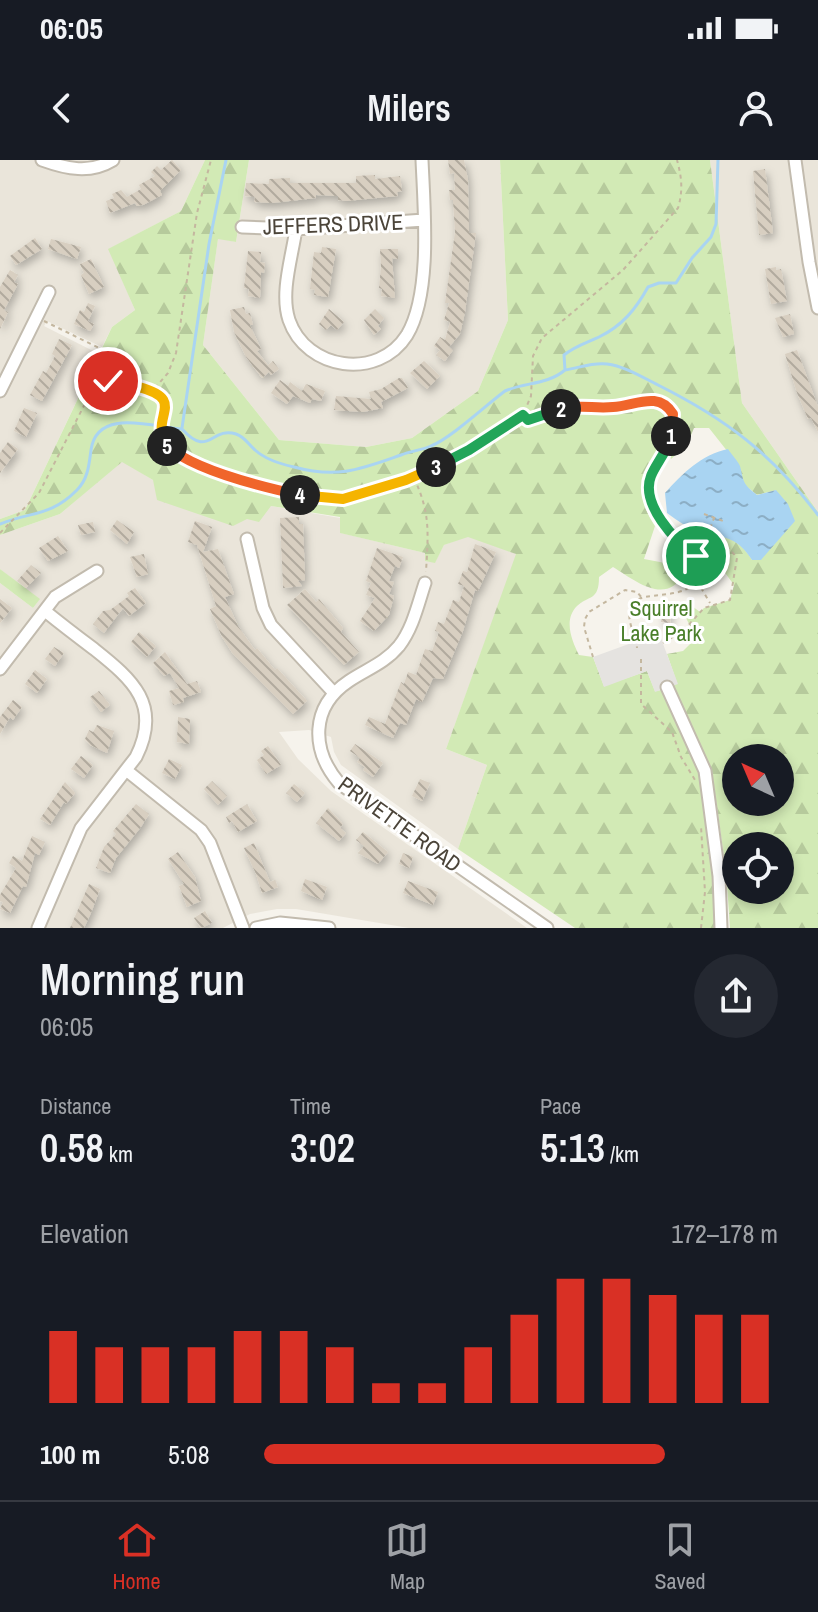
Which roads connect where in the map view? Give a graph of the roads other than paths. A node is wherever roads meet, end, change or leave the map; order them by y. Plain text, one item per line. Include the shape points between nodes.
1 (42, 160) edge
2 (113, 160) edge
3 (422, 160) edge
4 (795, 160) edge
5 (424, 220) junction
6 (242, 227) dead end
7 (296, 229) junction
8 (49, 292) dead end
9 (818, 308) edge
10 (0, 391) edge
11 (247, 539) dead end
12 (97, 571) dead end
13 (425, 583) road end
14 (45, 611) junction
15 (0, 669) edge
16 (667, 687) dead end
17 (334, 693) junction
18 (126, 770) junction
19 (38, 928) edge
20 (243, 928) edge
21 (256, 928) edge
22 (329, 928) edge
23 (547, 928) edge
24 (721, 928) edge

1 - 2 street via 80,170
3 - 5 street
4 - 9 street
5 - 7 street, JEFFERS DRIVE
5 - 7 street via 419,298 406,335 383,357 356,366 313,353 289,320 287,288
6 - 7 street, JEFFERS DRIVE
8 - 10 street
11 - 17 street via 271,625
12 - 14 street via 62,591
13 - 17 street via 399,645
14 - 15 street
14 - 18 street via 136,686 146,728 142,746
16 - 24 street via 705,771
17 - 23 street, PRIVETTE ROAD via 318,726 319,749 339,783
18 - 19 street via 81,828
18 - 20 street via 201,830
21 - 22 street via 280,923

